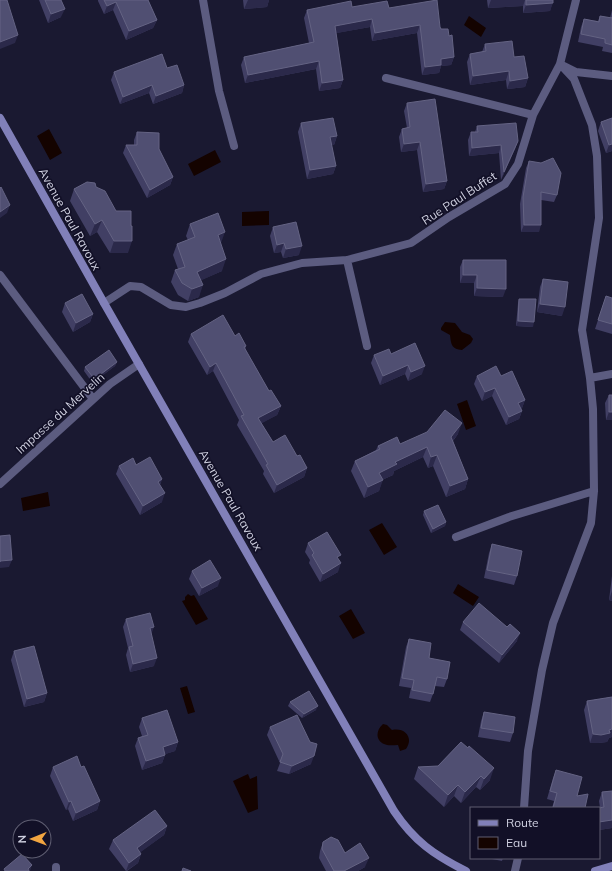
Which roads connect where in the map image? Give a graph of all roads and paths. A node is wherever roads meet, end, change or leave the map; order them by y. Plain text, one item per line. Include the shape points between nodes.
1 (203, 0) edge
2 (576, 0) edge
3 (560, 64) junction
4 (612, 76) edge
5 (386, 78) dead end
6 (533, 115) junction
7 (0, 118) edge
8 (234, 146) dead end
9 (347, 260) junction
10 (0, 275) edge
11 (104, 303) junction
12 (367, 346) dead end
13 (139, 364) junction
14 (612, 374) edge
15 (590, 378) junction
16 (93, 399) junction
17 (0, 484) edge
18 (594, 491) junction
19 (456, 537) dead end
20 (524, 807) edge
21 (518, 859) edge
22 (612, 866) edge
23 (466, 871) edge
24 (515, 871) edge
25 (595, 871) edge

1 - 8 street via 219,91
2 - 3 street, Rue Paul Buffet
3 - 4 street via 576,72
3 - 6 street, Rue Paul Buffet
3 - 15 street via 574,79 592,125 598,156 599,218 582,330
5 - 6 street
6 - 9 street, Rue Paul Buffet via 518,164 505,184 411,243
7 - 11 street, Avenue Paul Ravoux
9 - 11 street, Rue Paul Buffet via 302,263 261,274 225,293 186,307 171,305 141,287 130,286
9 - 12 street
10 - 16 street
11 - 13 street, Avenue Paul Ravoux
13 - 16 street, Impasse du Mervelin
13 - 23 street, Avenue Paul Ravoux via 401,822 436,855
14 - 15 street
15 - 18 street
16 - 17 street, Impasse du Mervelin
18 - 19 street via 509,517
18 - 20 street via 591,523 553,623 542,670 528,751
21 - 24 street
22 - 25 street

